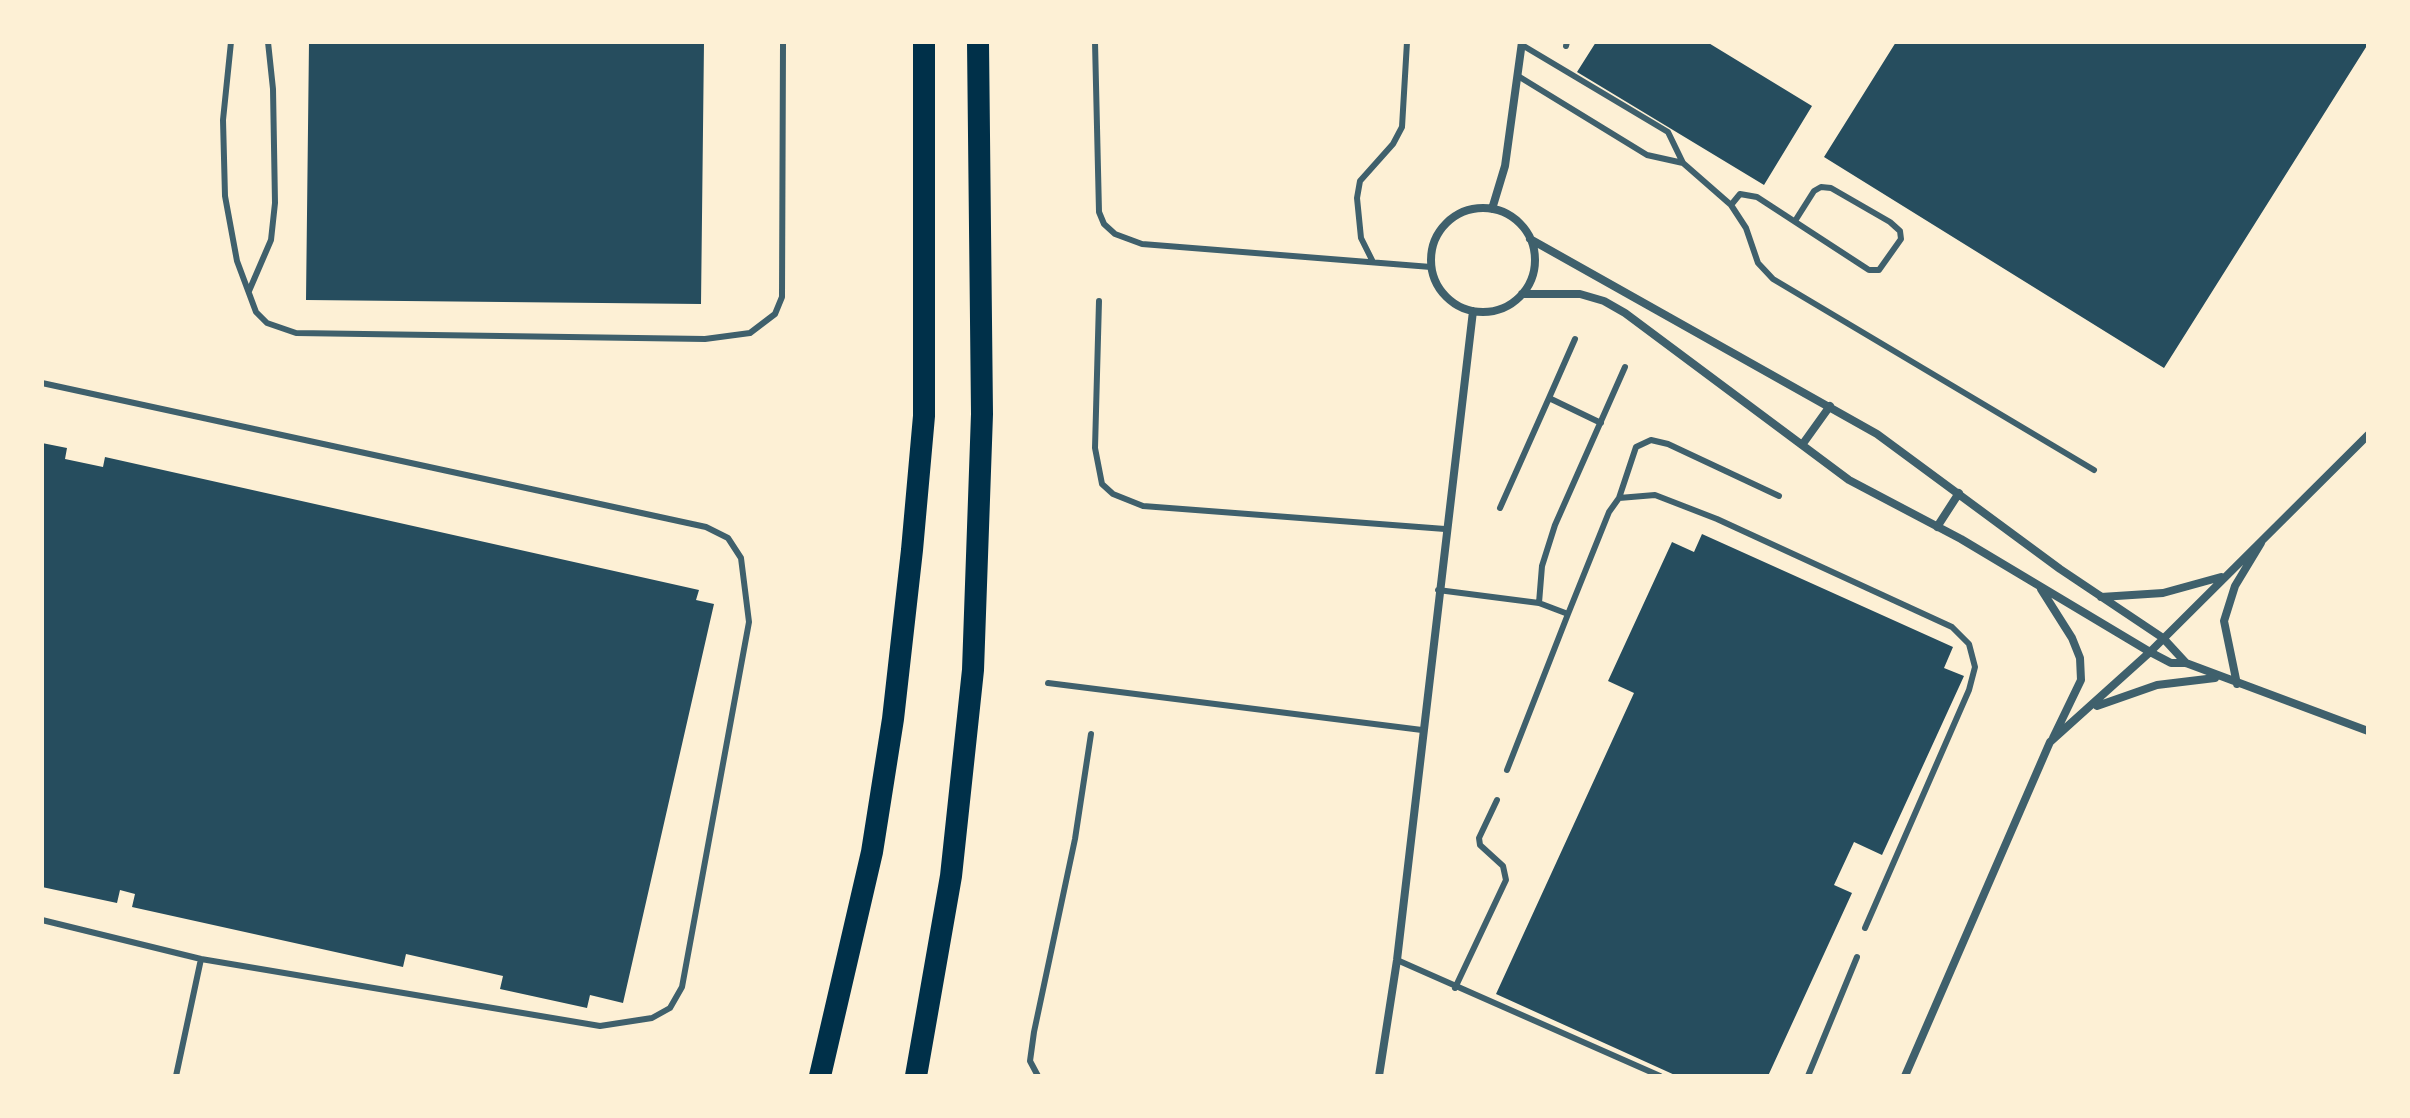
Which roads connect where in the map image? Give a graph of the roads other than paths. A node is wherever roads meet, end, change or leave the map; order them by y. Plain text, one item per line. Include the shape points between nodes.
1 (231, 42) edge
2 (268, 42) edge
3 (783, 42) edge
4 (924, 42) edge
5 (978, 42) edge
6 (1095, 42) edge
7 (1407, 42) edge
8 (1522, 44) edge
9 (1518, 76) junction
10 (1683, 163) junction
11 (1731, 205) junction
12 (1492, 209) junction
13 (1795, 221) junction
14 (1530, 239) junction
15 (1373, 262) junction
16 (1431, 267) junction
17 (249, 291) junction
18 (1522, 294) junction
19 (1099, 301) dead end
20 (1473, 311) junction
21 (1575, 339) dead end
22 (1625, 367) dead end
23 (42, 383) edge
24 (1549, 398) junction
25 (1830, 406) junction
26 (1601, 423) junction
27 (2368, 435) edge
28 (1802, 445) junction
29 (2094, 470) dead end
30 (1959, 493) junction
31 (1779, 496) dead end
32 (1619, 498) junction
33 (1500, 508) dead end
34 (1937, 527) junction
35 (1445, 529) junction
36 (2270, 529) junction
37 (2223, 577) junction
38 (2038, 584) junction
39 (1438, 590) junction
40 (2100, 597) junction
41 (1539, 603) junction
42 (1568, 614) junction
43 (2163, 638) junction
44 (2150, 652) junction
45 (2186, 663) junction
46 (2220, 677) junction
47 (1048, 683) dead end
48 (2237, 684) junction
49 (2092, 708) junction
50 (1422, 730) junction
51 (2368, 731) edge
52 (1091, 734) dead end
53 (2050, 742) junction
54 (1507, 770) dead end
55 (1497, 800) dead end
56 (42, 920) edge
57 (1865, 928) dead end
58 (1857, 957) dead end
59 (201, 959) junction
60 (1397, 960) junction
61 (1455, 988) junction
62 (176, 1076) edge
63 (820, 1076) edge
64 (916, 1076) edge
65 (1038, 1076) edge
66 (1379, 1076) edge
67 (1660, 1076) edge
68 (1808, 1076) edge
69 (1905, 1076) edge

1 - 17 lane via 223,120 225,196 237,261
2 - 17 lane via 275,203 265,261
3 - 17 lane via 785,281 775,314 750,333 705,339 296,333 267,323 256,312
4 - 63 highway via 924,416 912,550 872,852
5 - 64 highway via 982,414 973,670 951,876
6 - 15 lane via 1099,212 1115,234 1142,244
7 - 15 lane via 1402,127 1358,189 1361,238
8 - 9 street
8 - 10 lane via 1668,132
9 - 10 lane via 1647,155
9 - 12 street via 1505,166
10 - 11 lane
11 - 13 lane via 1747,193
11 - 29 lane via 1758,263 1773,279
12 - 14 street via 1508,215
12 - 16 street via 1475,209 1447,223 1431,251
13 - 13 lane via 1869,270 1879,270 1901,239 1890,222 1831,188 1814,191
14 - 18 street via 1534,267
14 - 25 street
15 - 16 lane
16 - 20 street via 1445,296
18 - 20 street via 1500,309
18 - 28 street via 1580,294 1615,307
19 - 35 lane via 1095,448 1102,484 1113,494 1143,506
20 - 35 street
21 - 24 lane
22 - 26 lane
23 - 59 lane via 706,527 728,538 741,558 749,622 745,658 682,987 670,1008 652,1018 600,1026
24 - 26 lane
24 - 33 lane
25 - 28 street
25 - 30 street
26 - 41 lane via 1555,525 1542,566
27 - 36 street
28 - 34 street via 1849,480
30 - 34 street
30 - 40 street
31 - 32 lane via 1651,440 1636,447
32 - 42 lane
32 - 57 lane via 1655,495 1717,519 1952,627 1969,644 1975,667 1969,690
34 - 38 street
35 - 39 street
36 - 37 street
36 - 48 street via 2228,602 2224,634
37 - 40 street via 2163,593
37 - 43 street
38 - 44 street
38 - 53 street via 2080,658 2081,680
39 - 41 lane
39 - 50 street
40 - 43 street
41 - 42 lane
42 - 54 lane
43 - 44 street
43 - 45 street
44 - 45 street via 2171,663
44 - 49 street
45 - 46 street
46 - 48 street
46 - 49 street via 2157,685
47 - 50 lane
48 - 51 street
49 - 53 street
50 - 60 street
52 - 65 lane via 1075,839 1034,1032 1030,1061
53 - 69 street
55 - 61 lane via 1479,838 1503,866 1506,880
56 - 59 lane
58 - 68 lane
59 - 62 lane
60 - 61 lane
60 - 66 street
61 - 67 lane

